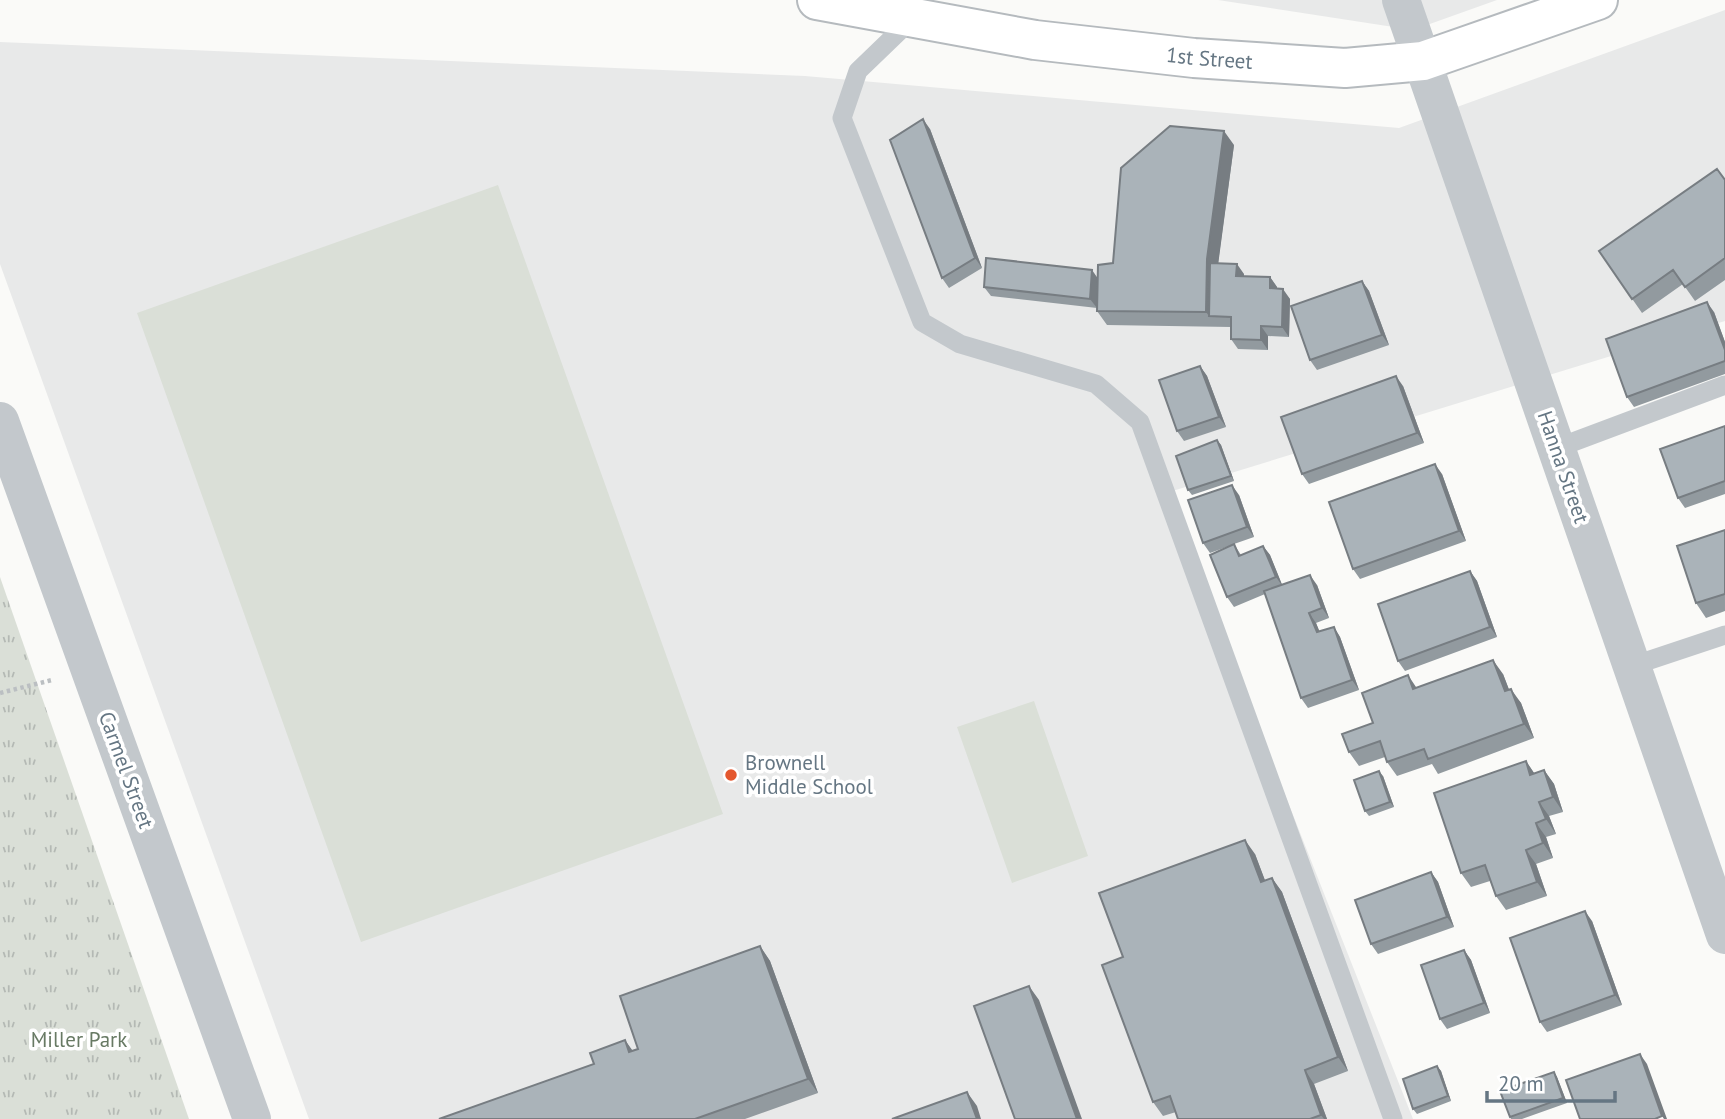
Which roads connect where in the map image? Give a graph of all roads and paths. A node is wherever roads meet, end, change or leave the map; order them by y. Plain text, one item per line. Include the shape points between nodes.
1 (817, 0) edge
2 (1401, 0) edge
3 (1598, 0) edge
4 (913, 18) junction
5 (1423, 61) junction
6 (1725, 385) edge
7 (0, 421) edge
8 (1557, 448) junction
9 (1725, 635) edge
10 (1632, 666) junction
11 (90, 670) junction
12 (0, 693) edge
13 (1725, 935) edge
14 (252, 1119) edge
15 (1392, 1119) edge

1 - 4 main road, 1st Street
2 - 5 street, Hanna Street
3 - 5 main road, 1st Street
4 - 5 main road, 1st Street via 1035,40 1194,58 1345,68
4 - 15 lane via 858,71 842,118 922,322 960,344 1096,384 1140,422
5 - 8 street, Hanna Street
6 - 8 lane
7 - 11 street, Carmel Street
8 - 10 street, Hanna Street
9 - 10 lane
10 - 13 street, Hanna Street
11 - 12 path
11 - 14 street, Carmel Street

